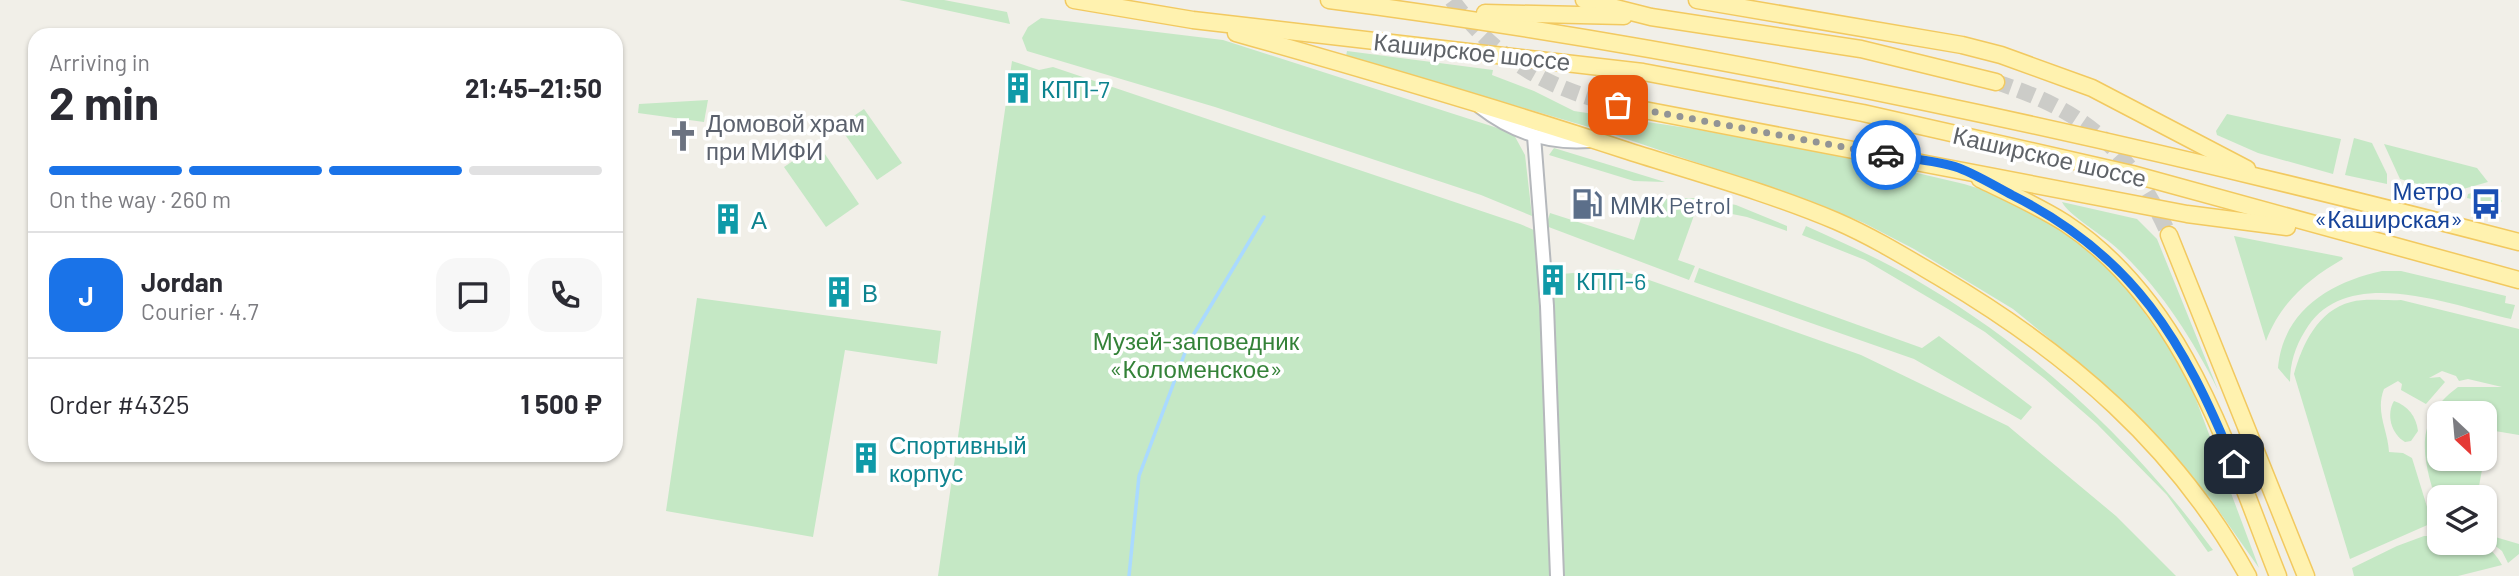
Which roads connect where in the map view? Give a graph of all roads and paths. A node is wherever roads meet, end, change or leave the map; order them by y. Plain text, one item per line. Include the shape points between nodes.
1 (1074, 0) edge
2 (1329, 0) edge
3 (1584, 0) edge
4 (1697, 0) edge
5 (1423, 12) junction
6 (1650, 17) junction
7 (1193, 20) junction
8 (1996, 82) tunnel mouth
9 (1474, 102) junction
10 (1618, 105) tunnel mouth
11 (1534, 136) junction
12 (1597, 140) junction
13 (1959, 168) junction
14 (2271, 180) junction
15 (2169, 235) tunnel mouth
16 (2348, 235) junction
17 (2519, 242) edge
18 (2519, 280) edge
19 (1557, 576) edge
20 (2249, 576) edge
21 (2278, 576) edge
22 (2306, 576) edge

1 - 7 main road, Каширское шоссе
2 - 5 main road, Каширское шоссе
3 - 6 main road
4 - 14 main road via 2001,55 2092,88
5 - 6 main road
5 - 14 main road, Каширское шоссе via 1854,88
6 - 8 main road via 1861,49
7 - 9 main road
7 - 16 main road, Каширское шоссе via 1656,74 2010,145
9 - 11 street via 1497,120
9 - 12 main road
10 - 13 main road, Каширское шоссе
11 - 12 street via 1566,143
11 - 19 street via 1547,306
12 - 20 main road via 1837,221 1898,252 2035,338 2106,395 2158,451 2204,506
13 - 16 main road, Каширское шоссе via 2187,214
13 - 21 main road via 2066,224 2120,271 2163,320 2195,377
14 - 17 main road, Каширское шоссе
15 - 22 main road
16 - 18 main road, Каширское шоссе

